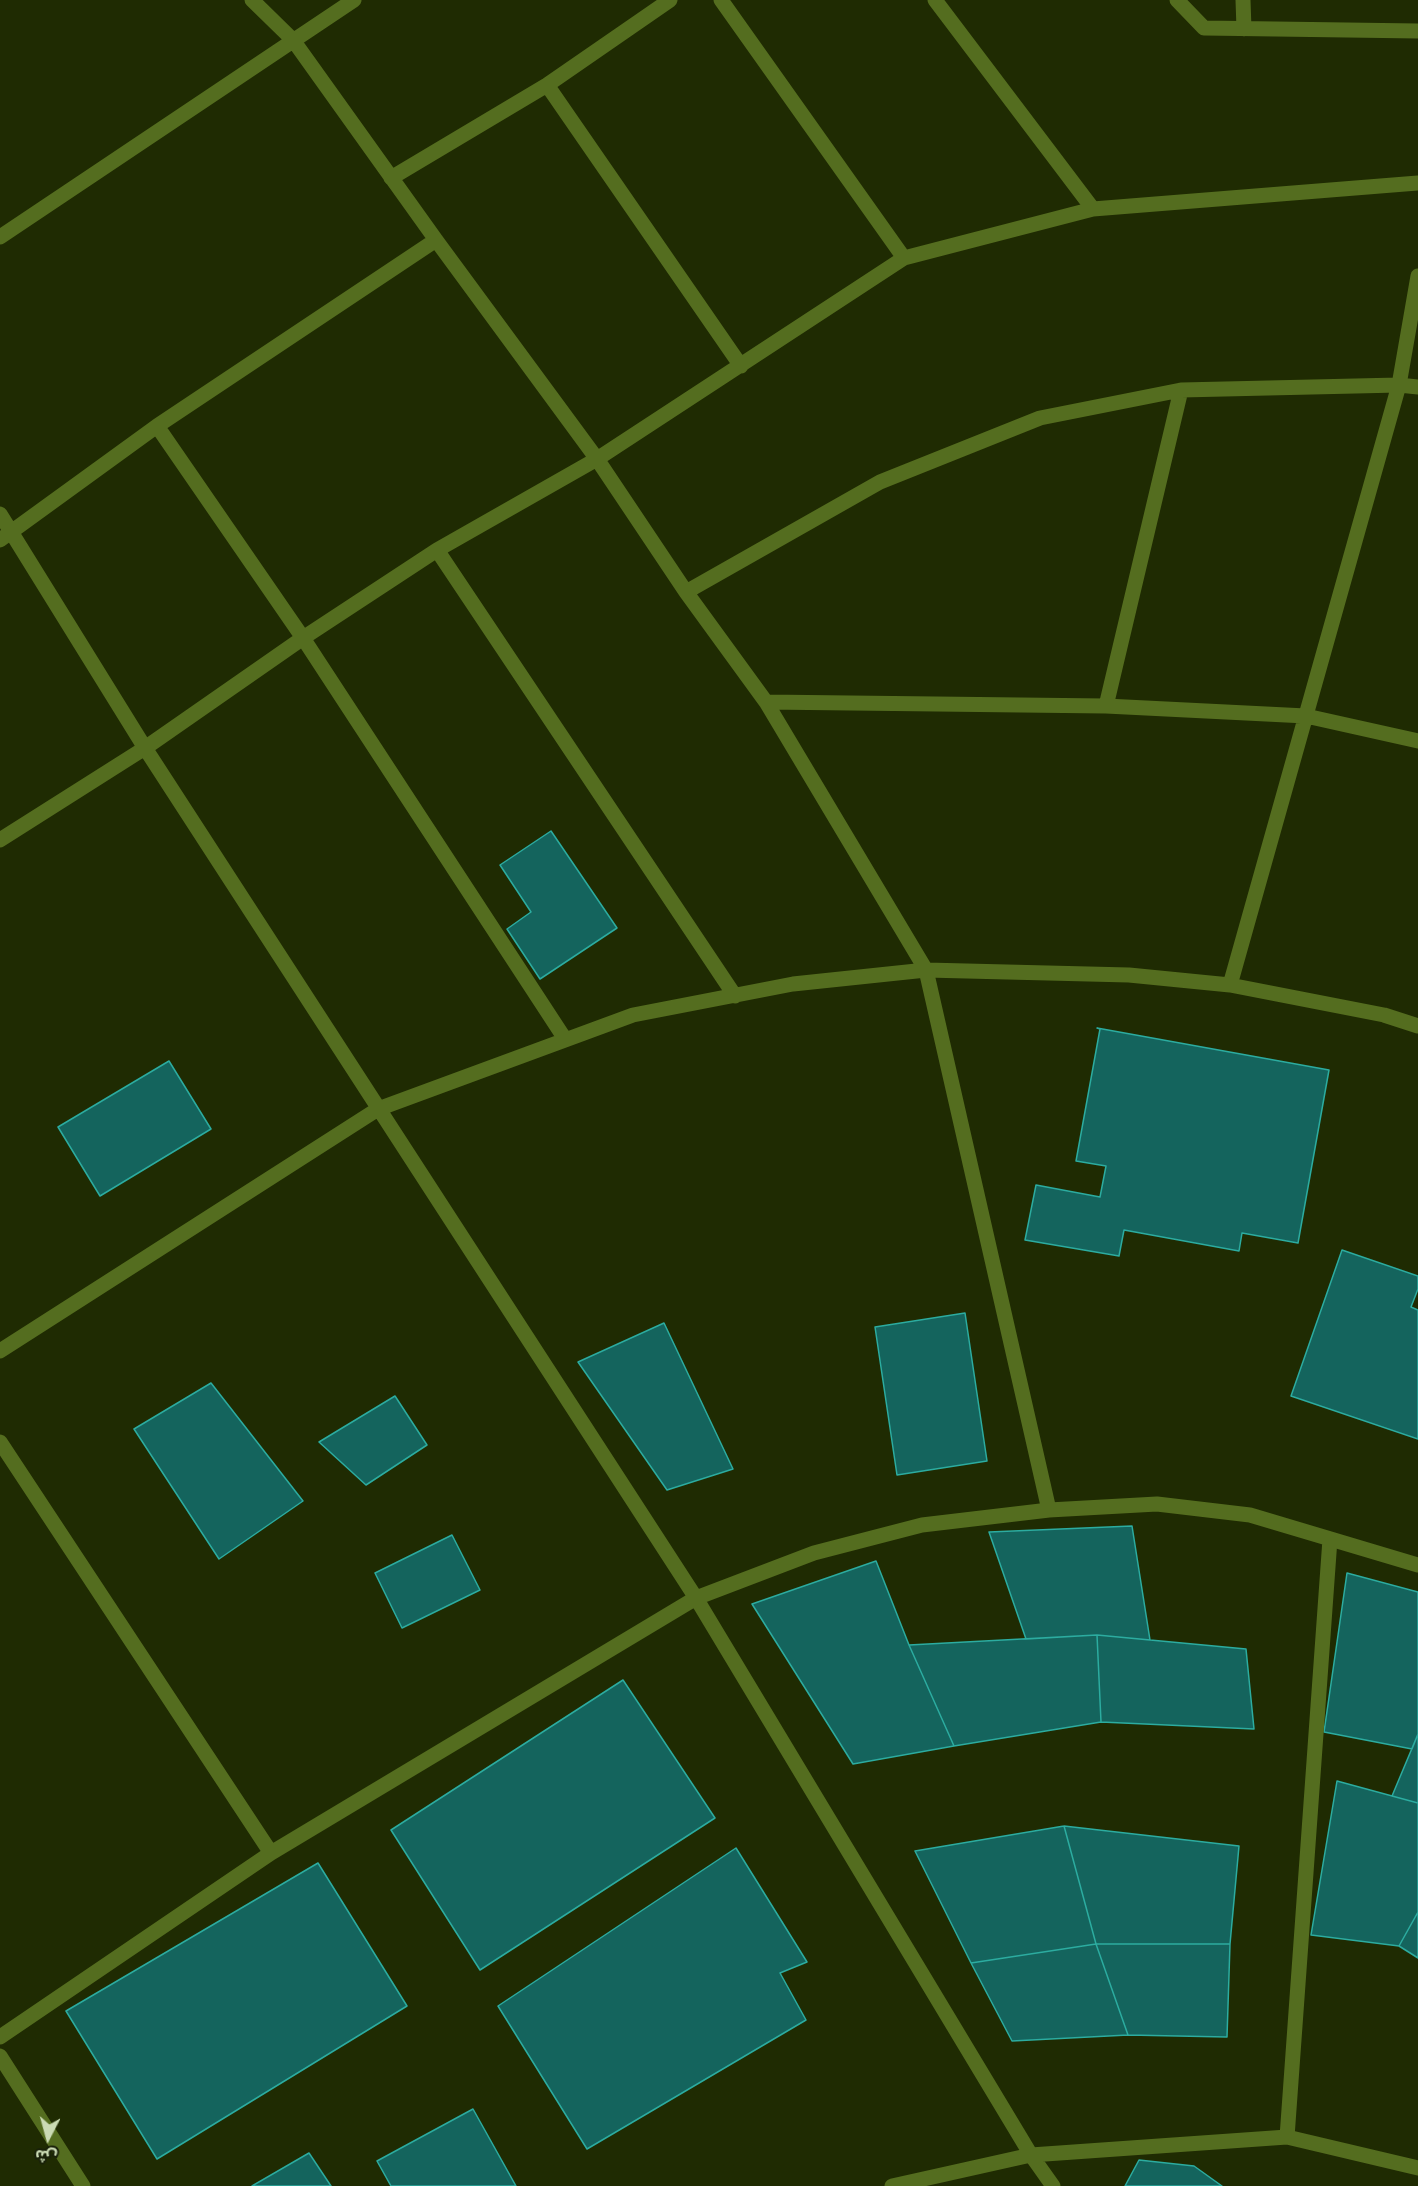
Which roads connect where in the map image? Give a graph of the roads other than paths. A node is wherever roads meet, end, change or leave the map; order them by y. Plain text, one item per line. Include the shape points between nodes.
1 (252, 0) edge
2 (354, 0) edge
3 (670, 0) edge
4 (721, 0) edge
5 (935, 0) edge
6 (1177, 0) edge
7 (1243, 0) edge
8 (1244, 29) junction
9 (1418, 31) edge
10 (293, 40) junction
11 (547, 85) junction
12 (392, 178) junction
13 (1418, 183) edge
14 (1093, 209) junction
15 (0, 237) edge
16 (436, 240) junction
17 (904, 258) junction
18 (1418, 276) edge
19 (741, 366) junction
20 (1399, 386) junction
21 (1418, 387) edge
22 (1181, 390) junction
23 (157, 426) junction
24 (597, 459) junction
25 (0, 514) edge
26 (6, 536) edge
27 (436, 550) junction
28 (686, 592) junction
29 (303, 638) junction
30 (766, 702) junction
31 (1106, 706) junction
32 (1306, 716) junction
33 (1418, 741) edge
34 (145, 748) junction
35 (0, 840) edge
36 (926, 970) junction
37 (1230, 985) junction
38 (735, 996) junction
39 (1418, 1026) edge
40 (565, 1039) junction
41 (378, 1109) junction
42 (0, 1351) edge
43 (0, 1442) edge
44 (1049, 1510) junction
45 (1330, 1539) junction
46 (1418, 1565) edge
47 (696, 1598) junction
48 (272, 1853) junction
49 (0, 2037) edge
50 (0, 2056) edge
51 (1287, 2137) junction
52 (1031, 2155) junction
53 (1418, 2168) edge
54 (83, 2186) edge
55 (892, 2186) edge
56 (1053, 2186) edge

1 - 10 street
2 - 10 street
3 - 11 street
4 - 17 street
5 - 14 street
6 - 8 street via 1204,28
7 - 8 street
8 - 9 street
10 - 12 street
10 - 15 street
11 - 12 street
11 - 19 street
12 - 16 street
13 - 14 street
14 - 17 street
16 - 23 street
16 - 24 street
17 - 19 street
18 - 20 street
19 - 24 street
20 - 21 street
20 - 22 street
20 - 32 street
22 - 28 street via 1040,418 880,482
22 - 31 street
23 - 26 street
23 - 29 street
24 - 27 street
24 - 28 street
25 - 26 street
26 - 34 street
27 - 29 street
27 - 38 street
28 - 30 street
29 - 34 street
29 - 40 street
30 - 31 street
30 - 36 street
31 - 32 street
32 - 33 street
32 - 37 street
34 - 35 street
34 - 41 street
36 - 37 street via 1129,975
36 - 38 street via 793,984
36 - 44 street
37 - 39 street via 1384,1015
38 - 40 street via 633,1015
40 - 41 street
41 - 42 street
41 - 47 street
43 - 48 street
44 - 45 street via 1157,1504 1250,1515
44 - 47 street via 922,1525 813,1553
45 - 46 street
45 - 51 street
47 - 48 street
47 - 52 street
48 - 49 street
50 - 54 street
51 - 52 street
51 - 53 street
52 - 55 street
52 - 56 street

